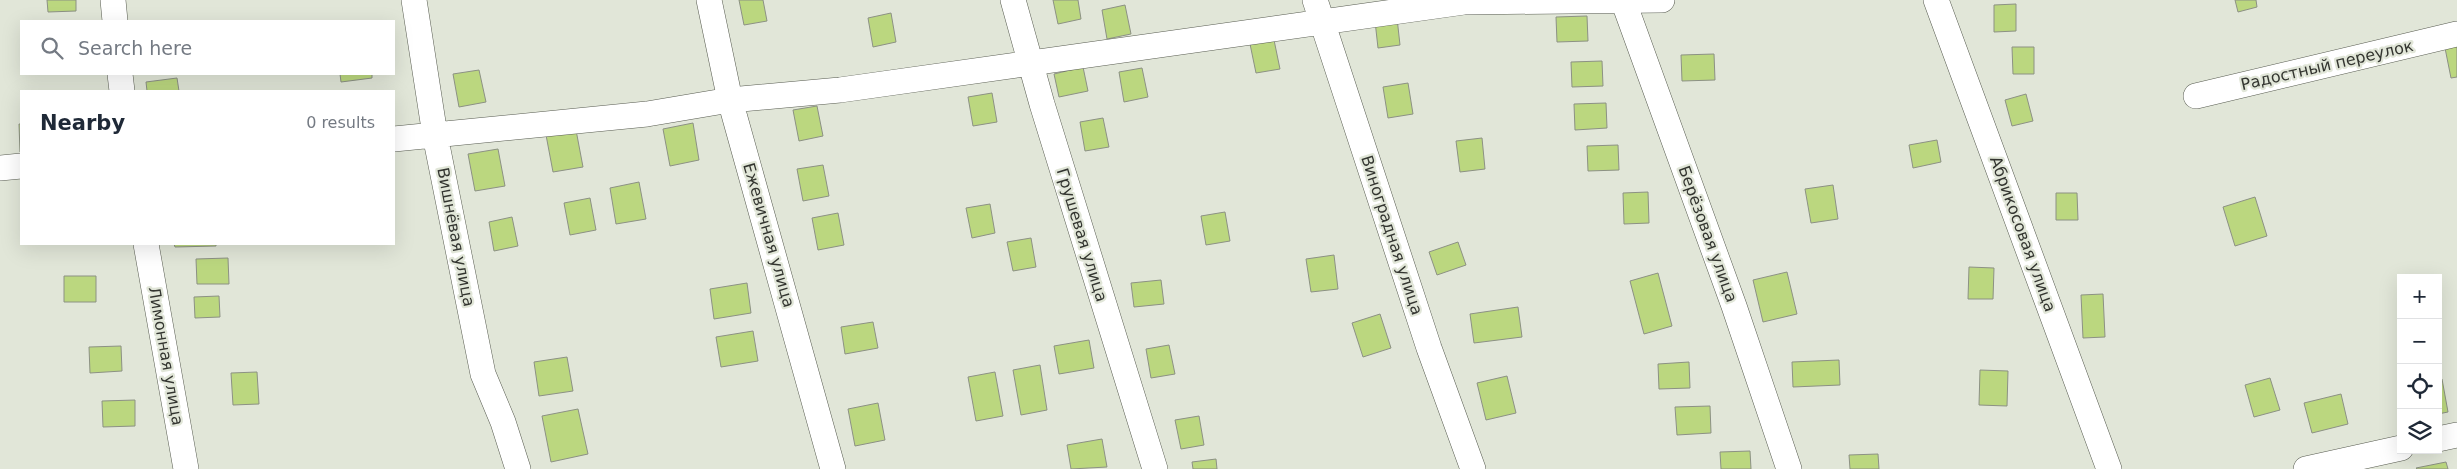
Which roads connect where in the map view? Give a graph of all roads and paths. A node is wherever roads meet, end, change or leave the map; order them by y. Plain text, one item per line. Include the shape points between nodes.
1 (113, 0) edge
2 (414, 0) edge
3 (710, 0) edge
4 (1013, 0) edge
5 (1662, 0) edge
6 (1936, 0) edge
7 (1623, 1) edge
8 (1319, 11) edge
9 (115, 20) edge
10 (2457, 34) edge
11 (1030, 64) junction
12 (120, 75) edge
13 (122, 90) edge
14 (2196, 96) dead end
15 (730, 100) junction
16 (435, 135) junction
17 (395, 139) edge
18 (20, 166) edge
19 (0, 168) edge
20 (146, 245) edge
21 (2457, 435) edge
22 (2442, 439) edge
23 (2397, 449) edge
24 (186, 469) edge
25 (518, 469) edge
26 (833, 469) edge
27 (1155, 469) edge
28 (1472, 469) edge
29 (1790, 469) edge
30 (2109, 469) edge
31 (2306, 469) edge

1 - 9 street
2 - 16 street, Вишнёвая улица
3 - 15 street, Ежевичная улица
4 - 11 street, Грушевая улица
5 - 7 street
6 - 30 street, Абрикосовая улица
7 - 8 street via 1464,2
7 - 29 street, Берёзовая улица
8 - 11 street
8 - 28 street, Виноградная улица via 1428,348
10 - 14 street, Радостный переулок
11 - 15 street via 840,90
11 - 27 street, Грушевая улица
12 - 13 street
15 - 16 street via 647,114
15 - 26 street, Ежевичная улица
16 - 17 street
16 - 25 street, Вишнёвая улица via 483,374
18 - 19 street
20 - 24 street, Лимонная улица
21 - 22 street
23 - 31 street

